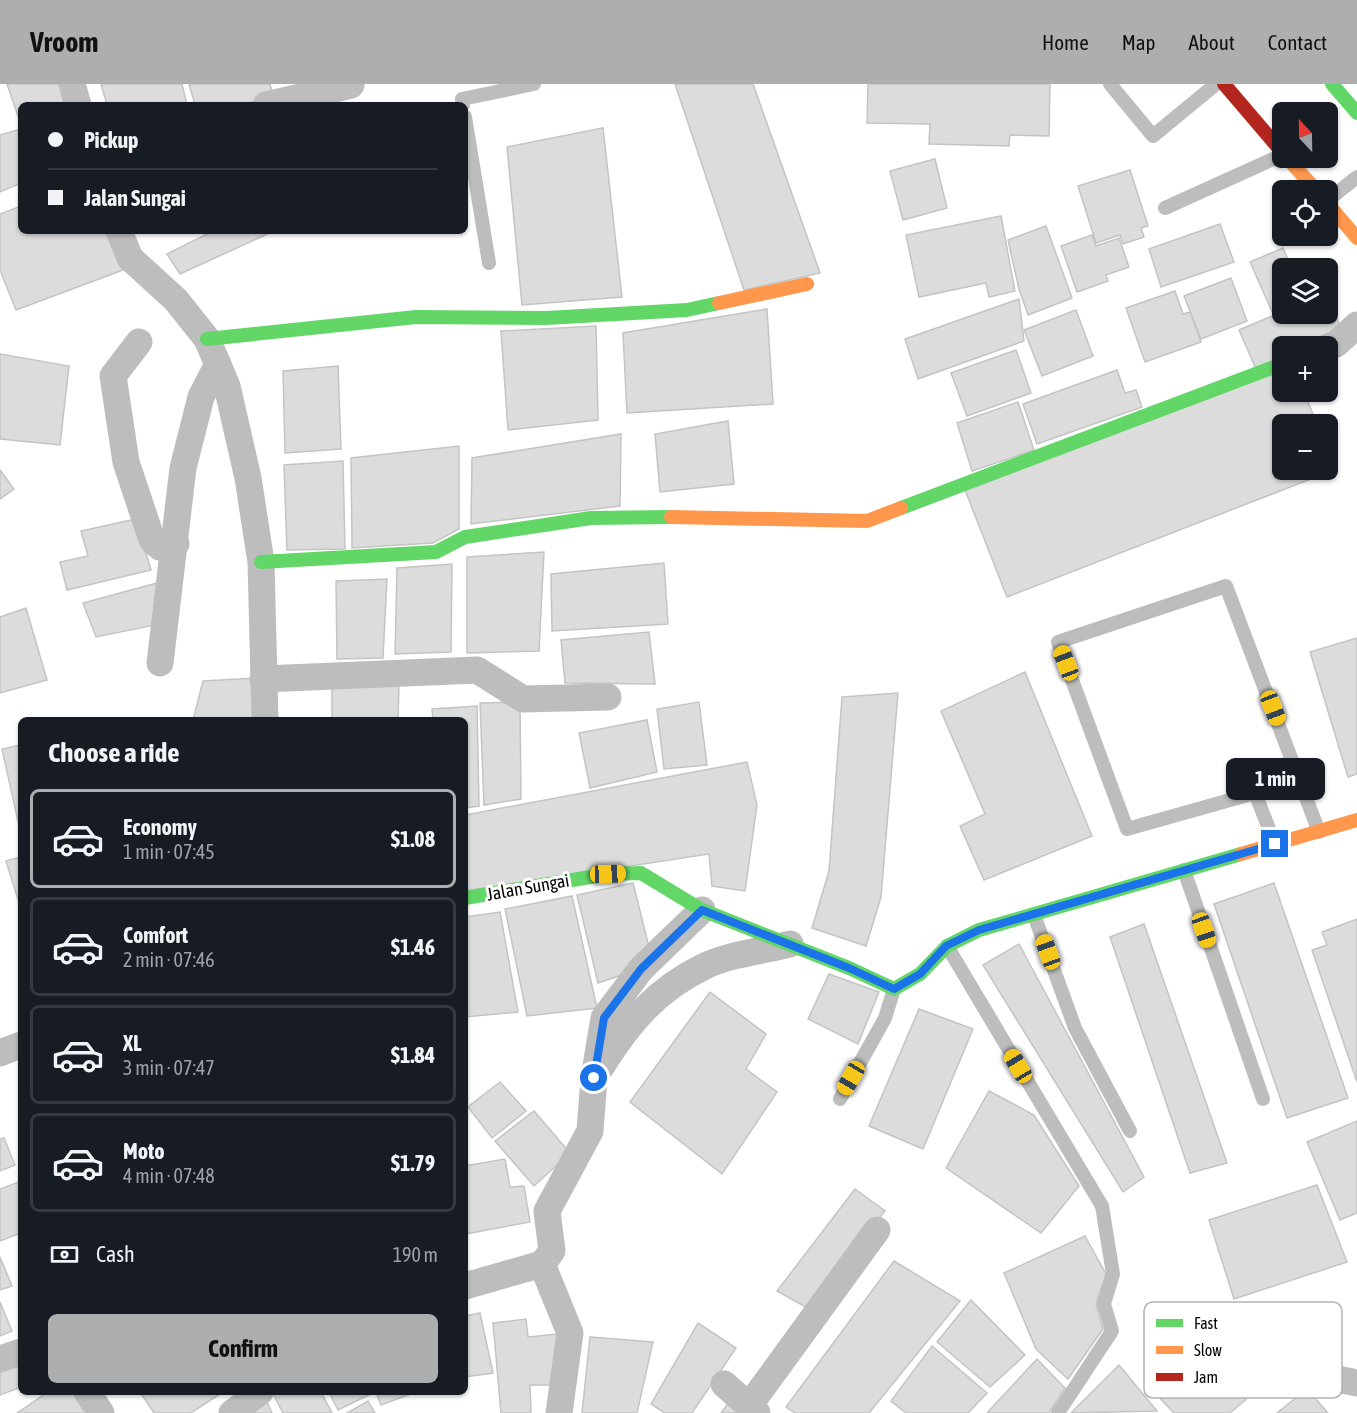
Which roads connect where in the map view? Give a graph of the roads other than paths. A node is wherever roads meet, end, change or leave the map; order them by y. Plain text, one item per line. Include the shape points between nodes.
1 (72, 84) edge
2 (534, 84) edge
3 (1110, 84) edge
4 (1216, 84) edge
5 (1224, 84) edge
6 (1332, 84) edge
7 (351, 85) edge
8 (77, 102) edge
9 (279, 102) edge
10 (462, 102) edge
11 (1355, 107) edge
12 (1272, 141) edge
13 (468, 148) edge
14 (1272, 158) edge
15 (1296, 168) edge
16 (1357, 177) edge
17 (1307, 180) edge
18 (1338, 193) edge
19 (1165, 208) dead end
20 (1338, 214) edge
21 (120, 234) edge
22 (1357, 238) edge
23 (489, 263) dead end
24 (807, 284) dead end
25 (1357, 325) edge
26 (207, 339) junction
27 (139, 342) dead end
28 (1338, 342) edge
29 (218, 364) junction
30 (1272, 368) edge
31 (176, 544) junction
32 (261, 562) junction
33 (160, 663) dead end
34 (263, 679) junction
35 (608, 697) dead end
36 (265, 717) edge
37 (1357, 820) edge
38 (1319, 832) junction
39 (1275, 844) junction
40 (1184, 870) junction
41 (468, 897) edge
42 (702, 910) junction
43 (1034, 915) junction
44 (790, 944) junction
45 (946, 946) junction
46 (894, 989) junction
47 (18, 1046) edge
48 (0, 1053) edge
49 (594, 1078) junction
50 (840, 1099) dead end
51 (1263, 1099) dead end
52 (1130, 1131) dead end
53 (877, 1230) dead end
54 (542, 1264) junction
55 (468, 1285) edge
56 (18, 1353) edge
57 (0, 1359) edge
58 (1342, 1380) edge
59 (1357, 1383) edge
60 (724, 1384) dead end
61 (89, 1395) edge
62 (256, 1395) edge
63 (753, 1409) edge
64 (101, 1413) edge
65 (232, 1413) edge
66 (559, 1413) edge
67 (1058, 1413) edge

1 - 8 street
2 - 10 lane via 462,99
3 - 4 lane via 1153,136
5 - 12 street
6 - 11 street
7 - 9 street
13 - 23 lane
14 - 19 lane
15 - 17 street
16 - 18 lane
20 - 22 street
21 - 26 street via 130,258 176,300
24 - 26 street via 687,310 546,318 416,317
25 - 28 street
26 - 29 street
27 - 31 street via 113,376 126,462 152,540 160,547
29 - 31 street via 201,397 183,468
29 - 32 street via 227,386 248,478
30 - 32 street via 867,521 591,518 465,537 436,552
31 - 33 street
32 - 34 street
34 - 35 street via 477,670 524,699
34 - 36 street
37 - 38 street
38 - 39 street
38 - 39 lane via 1226,586 1058,642 1127,829 1255,793
39 - 40 street
40 - 43 street
40 - 51 lane
41 - 42 street, Jalan Sungai via 608,874 641,873
42 - 44 street, Jalan Sungai
42 - 49 street via 641,969 604,1018
43 - 45 street via 979,930
43 - 52 lane via 1076,1028
44 - 46 street, Jalan Sungai
44 - 49 street via 707,965 661,991 623,1032
45 - 46 street via 920,974
45 - 67 lane via 1102,1206 1113,1274 1104,1304 1112,1331
46 - 50 lane via 885,1018
47 - 48 street
49 - 54 street via 590,1131 548,1211 552,1251
53 - 63 street
54 - 55 street
54 - 66 street via 570,1333
56 - 57 street
58 - 59 street
60 - 63 street
61 - 64 street
62 - 65 street

